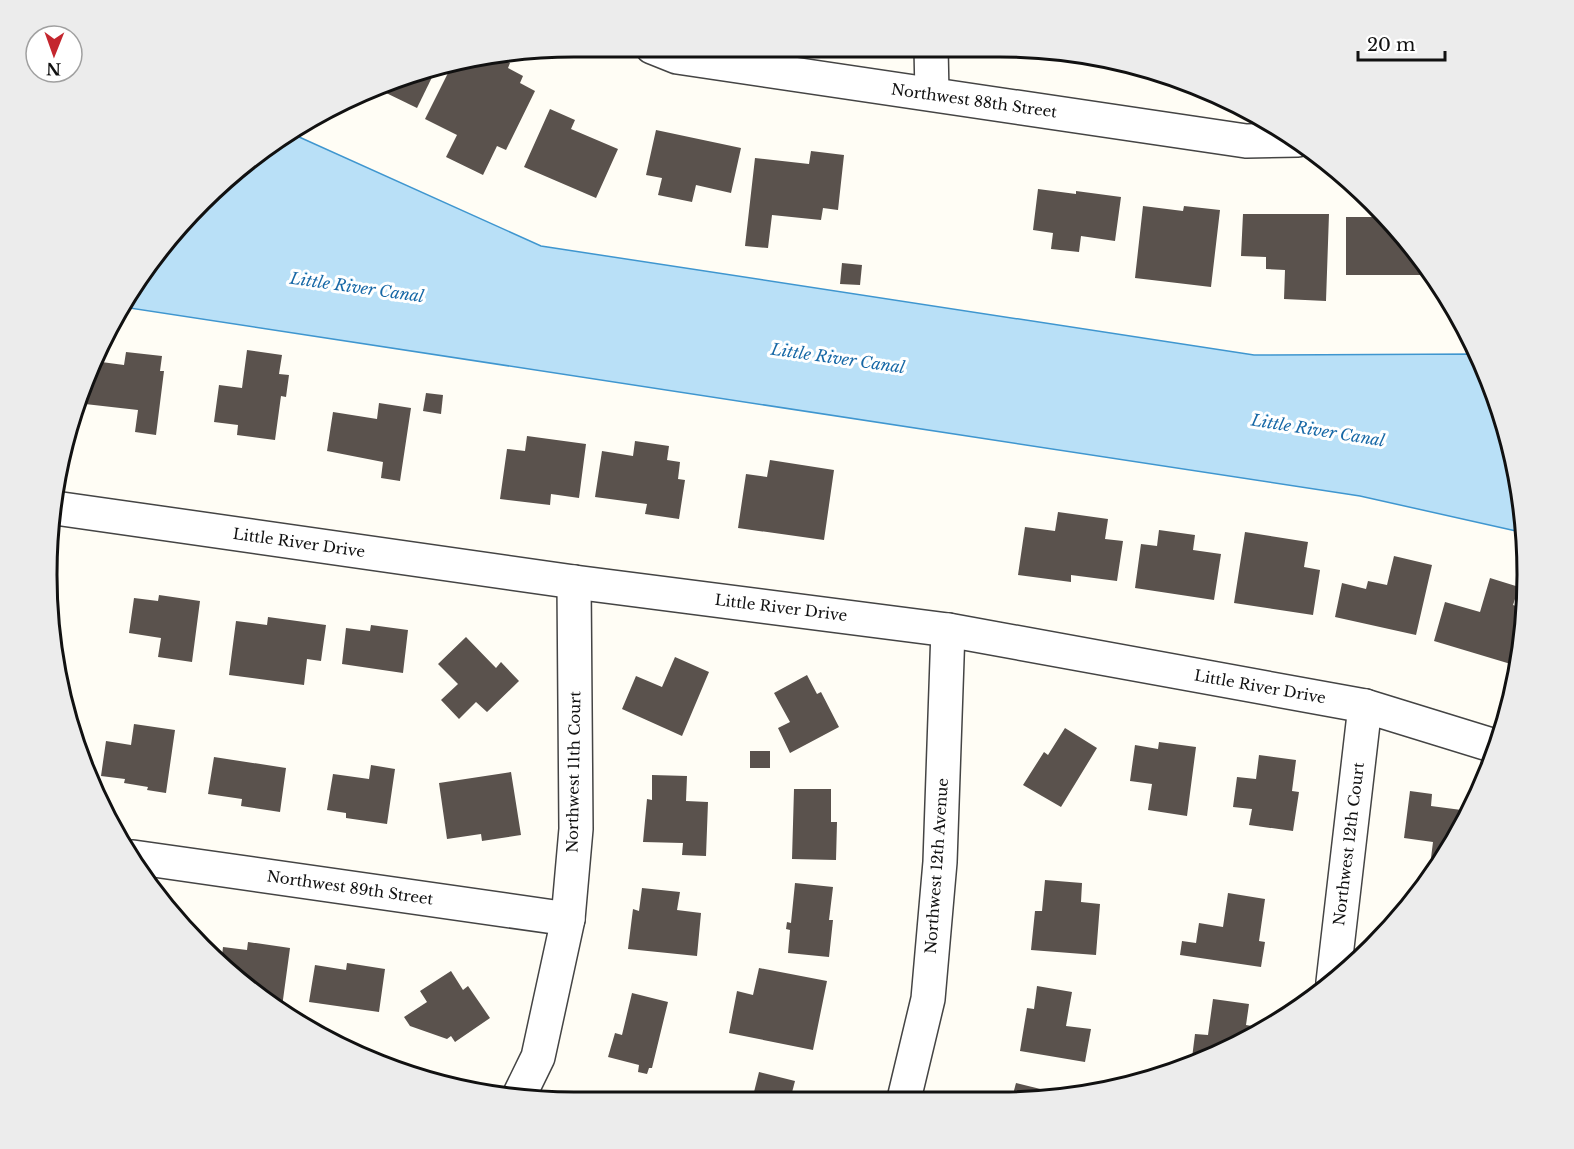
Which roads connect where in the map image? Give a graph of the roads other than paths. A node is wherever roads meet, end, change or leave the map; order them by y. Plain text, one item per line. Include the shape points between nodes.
1 (677, 57) edge
2 (931, 57) edge
3 (932, 94) junction
4 (1281, 140) edge
5 (61, 509) edge
6 (574, 582) junction
7 (948, 630) junction
8 (1365, 706) junction
9 (1489, 744) edge
10 (142, 858) edge
11 (568, 919) junction
12 (1334, 969) edge
13 (522, 1089) edge
14 (906, 1092) edge

1 - 3 street, Northwest 88th Street
2 - 3 street
3 - 4 street, Northwest 88th Street via 1246,141
5 - 6 street, Little River Drive
6 - 7 street, Little River Drive
6 - 11 street, Northwest 11th Court via 576,829
7 - 8 street, Little River Drive
7 - 14 street, Northwest 12th Avenue via 940,862 928,999
8 - 9 street, Little River Drive
8 - 12 street, Northwest 12th Court
10 - 11 street, Northwest 89th Street
11 - 13 street, Northwest 11th Court via 538,1057

